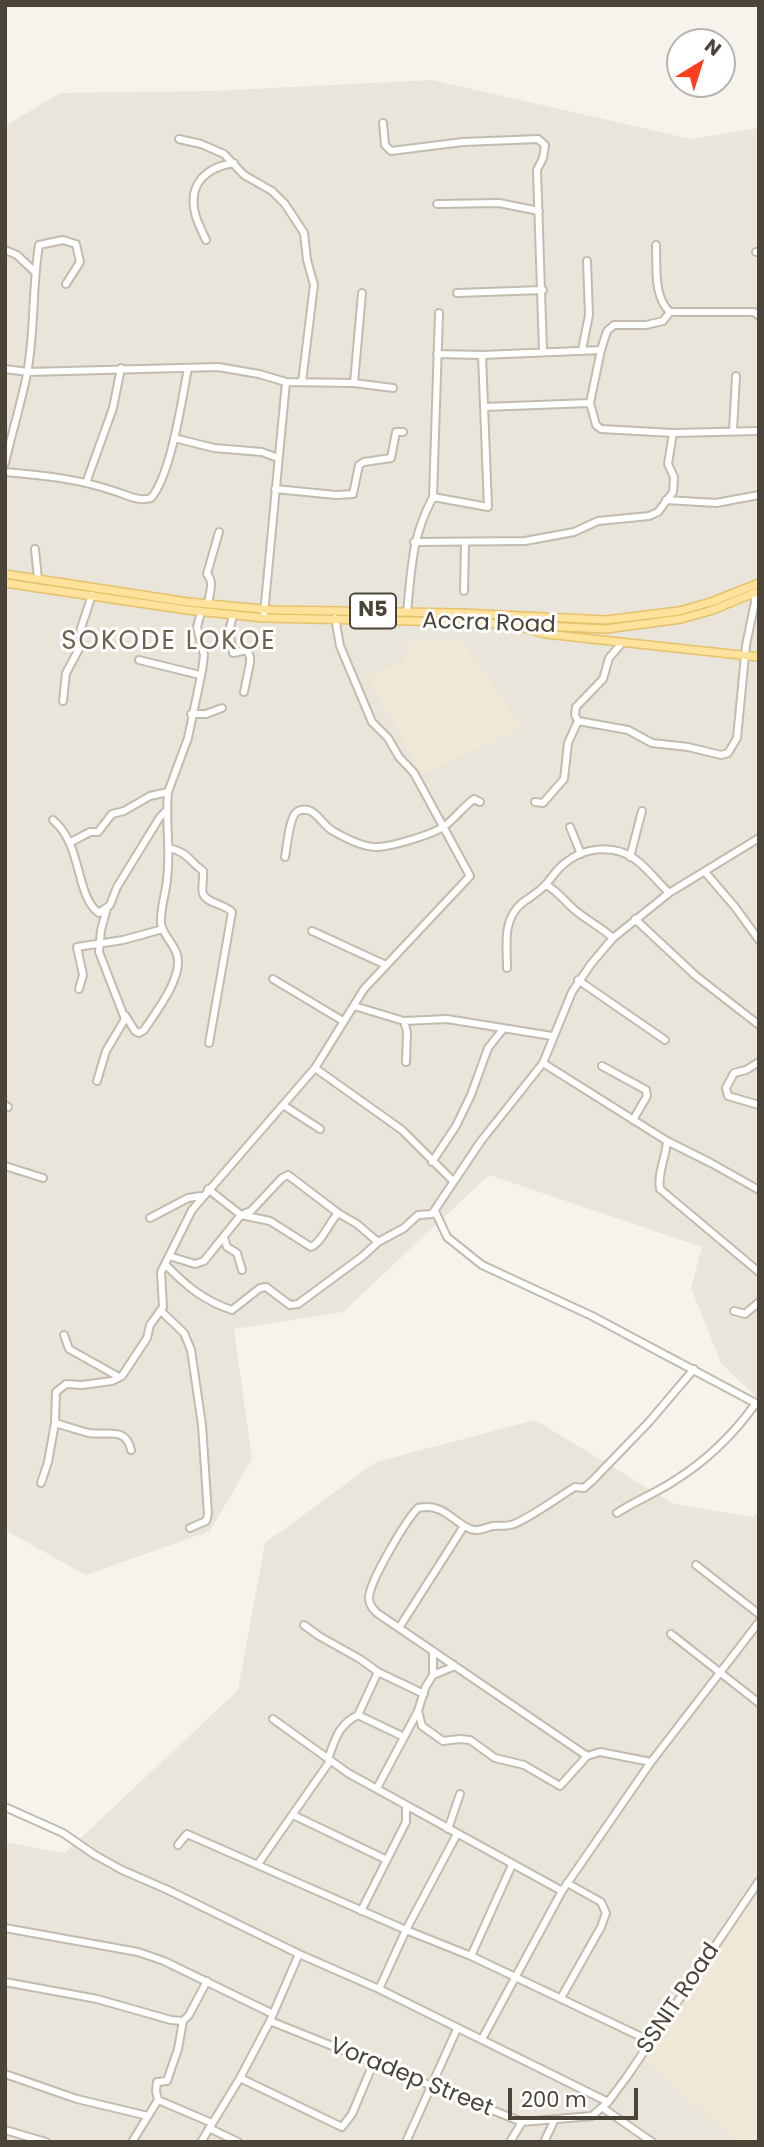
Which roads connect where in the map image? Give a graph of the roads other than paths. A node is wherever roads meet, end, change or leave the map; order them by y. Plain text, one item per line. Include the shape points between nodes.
1 (383, 123) dead end
2 (179, 139) dead end
3 (234, 163) junction
4 (437, 204) dead end
5 (539, 211) junction
6 (206, 240) dead end
7 (656, 245) dead end
8 (5, 250) edge
9 (587, 261) dead end
10 (35, 272) junction
11 (66, 284) dead end
12 (543, 290) junction
13 (362, 293) dead end
14 (457, 293) dead end
15 (670, 312) junction
16 (439, 313) dead end
17 (759, 316) edge
18 (582, 350) junction
19 (601, 350) junction
20 (543, 351) junction
21 (437, 354) junction
22 (482, 355) junction
23 (121, 368) junction
24 (188, 368) junction
25 (5, 369) edge
26 (27, 372) junction
27 (736, 376) dead end
28 (286, 382) junction
29 (302, 382) junction
30 (354, 383) junction
31 (393, 388) dead end
32 (590, 403) junction
33 (484, 407) junction
34 (733, 431) junction
35 (759, 431) edge
36 (403, 432) dead end
37 (673, 433) junction
38 (174, 438) junction
39 (278, 458) junction
40 (5, 463) edge
41 (5, 472) edge
42 (86, 483) junction
43 (275, 489) junction
44 (759, 495) edge
45 (433, 497) junction
46 (666, 500) junction
47 (219, 531) dead end
48 (414, 542) junction
49 (465, 543) junction
50 (35, 549) dead end
51 (5, 574) edge
52 (38, 579) junction
53 (5, 583) edge
54 (759, 583) edge
55 (464, 591) dead end
56 (756, 592) edge
57 (92, 595) junction
58 (208, 604) junction
59 (201, 612) junction
60 (407, 612) junction
61 (264, 614) junction
62 (233, 615) junction
63 (335, 615) junction
64 (535, 617) junction
65 (513, 624) junction
66 (544, 626) junction
67 (560, 636) junction
68 (622, 643) junction
69 (746, 656) junction
70 (759, 657) edge
71 (139, 660) dead end
72 (200, 675) junction
73 (244, 692) dead end
74 (63, 701) dead end
75 (222, 708) dead end
76 (191, 714) junction
77 (578, 721) junction
78 (168, 792) junction
79 (480, 802) dead end
80 (535, 802) dead end
81 (167, 810) junction
82 (642, 811) dead end
83 (53, 820) dead end
84 (444, 827) junction
85 (570, 827) dead end
86 (759, 838) edge
87 (71, 842) junction
88 (169, 848) junction
89 (581, 854) junction
90 (285, 857) dead end
91 (630, 857) junction
92 (705, 872) junction
93 (546, 885) junction
94 (669, 894) junction
95 (107, 908) junction
96 (635, 919) junction
97 (163, 929) junction
98 (312, 930) dead end
99 (613, 938) junction
100 (759, 940) edge
101 (100, 944) junction
102 (386, 965) junction
103 (507, 968) dead end
104 (273, 979) dead end
105 (579, 980) junction
106 (79, 989) dead end
107 (354, 1006) junction
108 (125, 1015) junction
109 (344, 1020) junction
110 (404, 1021) junction
111 (759, 1025) edge
112 (504, 1028) junction
113 (552, 1036) junction
114 (665, 1040) dead end
115 (209, 1042) dead end
116 (406, 1062) dead end
117 (759, 1062) edge
118 (543, 1063) junction
119 (602, 1066) dead end
120 (315, 1068) junction
121 (97, 1081) dead end
122 (283, 1105) junction
123 (759, 1105) edge
124 (633, 1120) junction
125 (320, 1129) dead end
126 (667, 1141) junction
127 (432, 1161) junction
128 (5, 1166) edge
129 (43, 1178) dead end
130 (453, 1181) junction
131 (208, 1189) junction
132 (759, 1190) edge
133 (201, 1196) junction
134 (435, 1211) junction
135 (338, 1213) junction
136 (241, 1215) junction
137 (150, 1219) dead end
138 (224, 1238) junction
139 (378, 1242) junction
140 (169, 1256) junction
141 (165, 1264) junction
142 (242, 1270) dead end
143 (759, 1272) edge
144 (759, 1302) edge
145 (160, 1311) junction
146 (734, 1311) dead end
147 (64, 1335) dead end
148 (694, 1369) junction
149 (119, 1377) junction
150 (757, 1404) edge
151 (55, 1423) junction
152 (131, 1450) dead end
153 (41, 1483) dead end
154 (617, 1513) dead end
155 (464, 1526) junction
156 (190, 1528) dead end
157 (696, 1565) dead end
158 (759, 1614) edge
159 (759, 1622) edge
160 (304, 1625) dead end
161 (399, 1628) junction
162 (671, 1634) dead end
163 (433, 1651) junction
164 (455, 1666) junction
165 (378, 1672) junction
166 (721, 1674) junction
167 (433, 1675) junction
168 (424, 1694) junction
169 (759, 1703) edge
170 (418, 1711) junction
171 (358, 1715) junction
172 (273, 1719) dead end
173 (404, 1737) junction
174 (587, 1756) junction
175 (329, 1760) junction
176 (651, 1762) junction
177 (377, 1788) junction
178 (460, 1794) dead end
179 (406, 1805) junction
180 (5, 1807) edge
181 (293, 1815) junction
182 (448, 1829) junction
183 (457, 1834) junction
184 (178, 1845) dead end
185 (387, 1860) junction
186 (258, 1864) junction
187 (512, 1865) junction
188 (759, 1881) edge
189 (567, 1883) junction
190 (562, 1891) junction
191 (362, 1911) junction
192 (5, 1928) edge
193 (406, 1930) junction
194 (299, 1954) junction
195 (471, 1956) junction
196 (514, 1978) junction
197 (207, 1981) junction
198 (5, 1982) edge
199 (379, 1989) junction
200 (561, 1998) junction
201 (271, 2017) junction
202 (183, 2021) junction
203 (457, 2029) junction
204 (482, 2039) junction
205 (650, 2041) junction
206 (373, 2064) junction
207 (5, 2074) edge
208 (240, 2078) junction
209 (430, 2087) junction
210 (158, 2100) junction
211 (606, 2105) junction
212 (148, 2116) junction
213 (555, 2119) junction
214 (522, 2122) junction
215 (211, 2125) junction
216 (5, 2130) edge
217 (46, 2142) edge
218 (132, 2142) edge
219 (201, 2142) edge
220 (238, 2142) edge
221 (406, 2142) edge
222 (510, 2142) edge
223 (544, 2142) edge
224 (652, 2142) edge

1 - 5 street via 385,145 391,151 538,139 545,145 537,170
2 - 3 street via 212,148
3 - 6 street via 203,174 195,191 194,212
3 - 29 street via 279,198 304,233 314,285
4 - 5 street via 499,203
5 - 12 street
7 - 15 street via 660,297
8 - 10 street via 17,254
9 - 18 street via 589,315
10 - 11 street via 39,245 63,240 76,244 80,262
10 - 26 street
12 - 14 street
12 - 20 street
13 - 30 street
15 - 17 street
15 - 19 street via 663,321 610,327
16 - 21 street
18 - 19 street
18 - 20 street
19 - 32 street
20 - 22 street
21 - 22 street
21 - 45 street
22 - 33 street
23 - 24 street
23 - 26 street
23 - 42 street via 113,408
24 - 28 street via 218,367
24 - 38 street
25 - 26 street
26 - 40 street
27 - 34 street
28 - 29 street
28 - 39 street
29 - 30 street
30 - 31 street
32 - 33 street
32 - 37 street via 601,429
33 - 45 street via 488,507
34 - 35 street
34 - 37 street
36 - 43 street via 396,432 391,458 359,465 353,494
37 - 46 street via 668,464 674,477 673,492
38 - 39 street
38 - 42 street via 158,490 151,498 139,500
39 - 43 street
41 - 42 street
43 - 61 street
44 - 46 street via 716,503
45 - 48 street
46 - 49 street via 649,516 598,521 575,532 525,541
47 - 58 street via 208,566 212,586
48 - 49 street
48 - 60 street
49 - 55 street
50 - 52 street
51 - 52 main road, Accra Road / N5
52 - 58 main road, Accra Road / N5
53 - 57 main road, Accra Road / N5
54 - 64 main road, Accra Road / N5 via 711,602 646,617
56 - 66 main road, Accra Road / N5 via 713,610 647,625 606,629
56 - 69 street
57 - 59 main road, Accra Road / N5
57 - 74 street via 79,649 65,673
58 - 61 main road, Accra Road / N5
59 - 62 main road, Accra Road / N5
59 - 72 street via 198,634 204,655
60 - 63 main road, Accra Road / N5
60 - 64 main road, Accra Road / N5
61 - 62 main road, Accra Road / N5
61 - 63 main road, Accra Road / N5
62 - 73 street via 229,632 233,653 247,650 250,657
63 - 65 main road, Accra Road / N5
63 - 84 street via 340,646 372,722 414,773
64 - 66 main road
65 - 66 main road, Accra Road / N5
65 - 67 main road
66 - 67 main road
67 - 68 main road
68 - 69 main road
68 - 77 street via 609,658 603,679 576,707
69 - 70 main road
69 - 77 street via 737,738 728,753 652,743 628,730
71 - 72 street
72 - 76 street
75 - 76 street
76 - 78 street via 188,738
77 - 80 street via 568,743 562,785 543,803
78 - 81 street
78 - 87 street via 112,814 98,832
79 - 84 street via 474,799
81 - 88 street
81 - 95 street
82 - 91 street
83 - 87 street
84 - 90 street via 372,846 331,830 309,810 298,811 291,822
84 - 102 street via 470,876
85 - 89 street
86 - 92 street
87 - 95 street via 89,903 98,913
88 - 97 street
88 - 115 street via 190,856 203,871 205,897 232,912
89 - 91 street via 603,849
89 - 93 street via 563,864
91 - 94 street
92 - 94 street
92 - 100 street
93 - 99 street
93 - 103 street via 510,916
94 - 96 street
95 - 101 street
96 - 99 street
96 - 111 street via 696,976
97 - 101 street
97 - 108 street via 178,955 169,990 139,1033
98 - 102 street
99 - 105 street
101 - 106 street via 76,948 83,975
101 - 108 street
102 - 107 street
104 - 109 street
105 - 113 street
105 - 114 street
107 - 109 street
107 - 110 street
108 - 121 street
109 - 120 street
110 - 112 street via 447,1019
110 - 116 street
112 - 113 street
112 - 127 street via 488,1048 456,1126
113 - 118 street
117 - 123 street via 734,1073 726,1088 728,1096
118 - 124 street
118 - 130 street
119 - 124 street via 646,1090
120 - 122 street
120 - 127 street via 402,1130
122 - 125 street
122 - 131 street
124 - 126 street
126 - 132 street
126 - 143 street via 660,1189
127 - 130 street
128 - 129 street
130 - 134 street
131 - 133 street
131 - 136 street
133 - 137 street via 188,1198
133 - 140 street
134 - 139 street via 418,1215
134 - 148 street via 447,1237 482,1265
135 - 136 street via 311,1247 270,1221
135 - 136 street via 288,1175 251,1212
135 - 139 street
136 - 138 street
138 - 140 street via 204,1261 195,1264
138 - 142 street via 227,1247 237,1253
139 - 141 street via 298,1304 290,1305 266,1287 232,1310 196,1294
140 - 141 street
141 - 145 street
144 - 146 street via 744,1314
145 - 149 street
145 - 156 street via 184,1333 195,1367 208,1514 206,1521
147 - 149 street via 69,1349
148 - 150 street
148 - 155 street via 584,1488 575,1487 511,1526 478,1531
149 - 151 street via 61,1387 55,1399
150 - 154 street via 715,1450 675,1481
151 - 152 street via 87,1432 120,1434
151 - 153 street
155 - 161 street
155 - 161 street via 442,1511 415,1510 369,1597 377,1613
157 - 158 street
159 - 166 street
160 - 165 street
161 - 163 street
162 - 166 street
163 - 164 street
163 - 167 street
164 - 167 street
164 - 174 street
165 - 168 street
165 - 171 street
166 - 169 street
166 - 176 street
167 - 168 street
168 - 170 street
170 - 173 street
170 - 174 street via 422,1726 443,1741 470,1740 495,1758 524,1765 560,1786
171 - 173 street
171 - 175 street via 344,1722
172 - 175 street
173 - 177 street
174 - 176 street via 606,1753
175 - 177 street
175 - 181 street
176 - 189 street
177 - 179 street
178 - 182 street
179 - 182 street
179 - 185 street via 407,1818
180 - 194 street via 63,1833 122,1870
181 - 185 street
181 - 186 street
182 - 183 street
183 - 187 street
183 - 193 street
184 - 186 street via 187,1834
185 - 191 street
186 - 191 street
187 - 190 street
187 - 195 street
188 - 205 street, SSNIT Road
189 - 190 street
189 - 200 street via 601,1902 606,1913
190 - 196 street
191 - 193 street
192 - 197 street, Voradep Street via 138,1952
193 - 195 street
193 - 199 street
194 - 199 street
194 - 201 street
195 - 196 street
196 - 200 street
196 - 204 street
197 - 201 street, Voradep Street
197 - 202 street
198 - 202 street
199 - 203 street
200 - 205 street
201 - 206 street, Voradep Street
201 - 208 street
202 - 210 street via 167,2081 155,2085
203 - 204 street
203 - 209 street
204 - 211 street
205 - 211 street, SSNIT Road
206 - 208 street via 342,2127
206 - 209 street, Voradep Street
207 - 212 street via 77,2099
208 - 215 street
209 - 214 street, Voradep Street
209 - 221 street
210 - 212 street
210 - 215 street
211 - 213 street via 592,2116
211 - 224 street
212 - 218 street
213 - 214 street, Voradep Street
213 - 223 street
214 - 222 street
215 - 219 street
215 - 220 street
216 - 217 street

